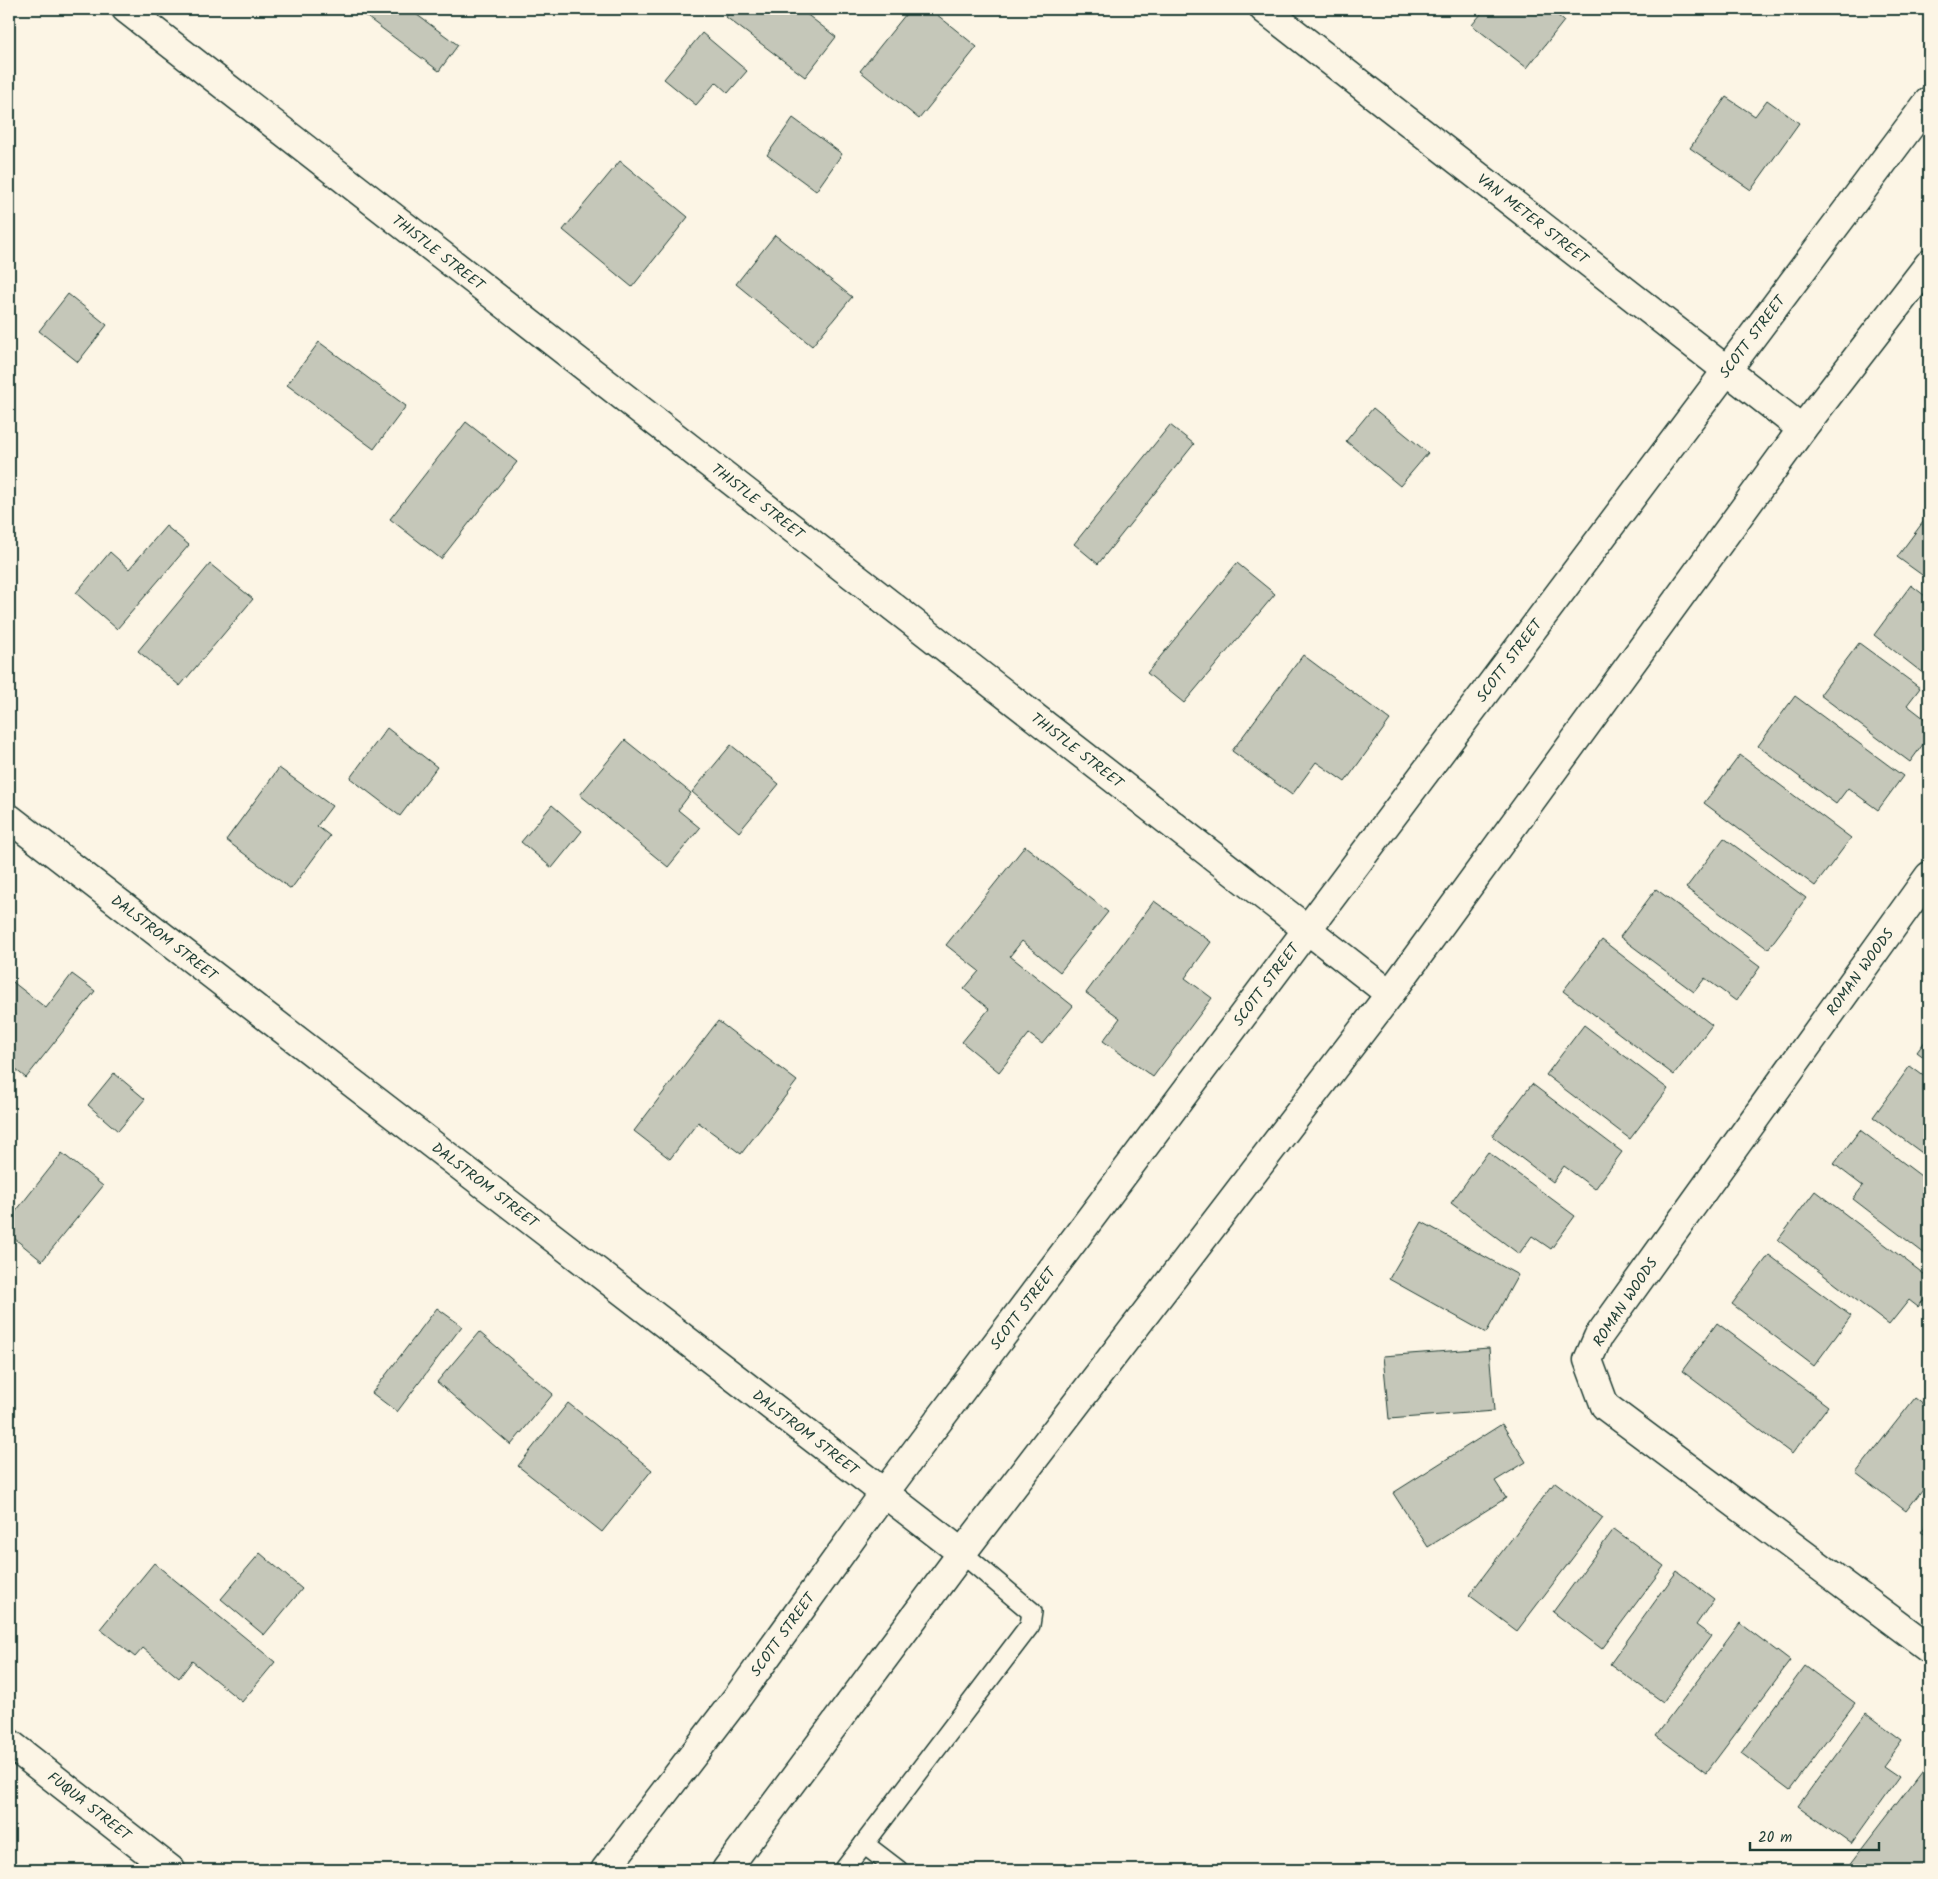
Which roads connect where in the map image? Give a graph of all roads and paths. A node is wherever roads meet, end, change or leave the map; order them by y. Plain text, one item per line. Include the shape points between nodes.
1 (126, 9) edge
2 (1264, 9) edge
3 (1929, 101) edge
4 (1929, 264) edge
5 (1727, 372) junction
6 (1802, 429) junction
7 (9, 818) edge
8 (1929, 876) edge
9 (1308, 930) junction
10 (1390, 994) junction
11 (885, 1492) junction
12 (962, 1553) junction
13 (1929, 1648) edge
14 (9, 1743) edge
15 (864, 1844) junction
16 (171, 1870) edge
17 (605, 1870) edge
18 (726, 1870) edge
19 (844, 1870) edge
20 (898, 1870) edge

1 - 9 street, THISTLE STREET
2 - 5 street, VAN METER STREET
3 - 5 street, SCOTT STREET
4 - 6 street
5 - 6 street, VAN METER STREET
5 - 9 street, SCOTT STREET
6 - 10 street
7 - 11 street, DALSTROM STREET
8 - 13 street, ROMAN WOODS via 1598,1337 1588,1360 1605,1406
9 - 10 street, THISTLE STREET
9 - 11 street, SCOTT STREET
10 - 12 street
11 - 12 street, DALSTROM STREET
11 - 17 street, SCOTT STREET via 739,1695
12 - 15 lane via 1032,1612 1030,1626
12 - 18 street
14 - 16 street, FUQUA STREET
15 - 19 lane
15 - 20 lane

